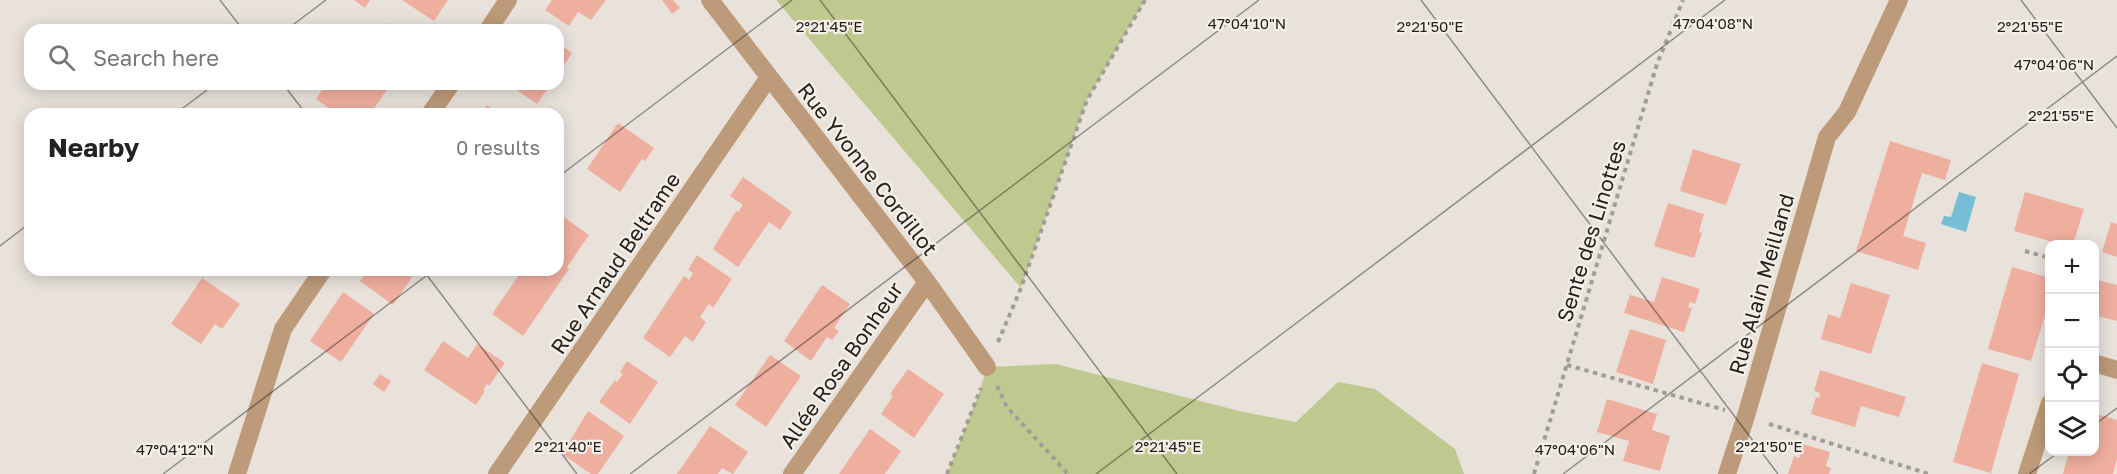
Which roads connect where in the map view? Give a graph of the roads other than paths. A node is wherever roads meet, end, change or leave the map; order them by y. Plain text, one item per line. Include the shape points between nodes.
1 (508, 0) edge
2 (710, 0) edge
3 (1899, 0) edge
4 (492, 24) edge
5 (769, 76) junction
6 (447, 90) edge
7 (434, 108) edge
8 (320, 276) edge
9 (927, 282) junction
10 (2099, 365) edge
11 (987, 367) road end
12 (2117, 370) edge
13 (2045, 416) edge
14 (237, 474) edge
15 (498, 474) edge
16 (792, 474) edge
17 (1727, 474) edge
18 (2027, 474) edge

1 - 4 street
2 - 5 street, Rue Yvonne Cordillot
3 - 17 street, Rue Alain Meilland via 1847,112 1827,137
5 - 9 street, Rue Yvonne Cordillot
5 - 15 street, Rue Arnaud Beltrame
6 - 7 street
8 - 14 street via 283,329
9 - 11 street, Rue Yvonne Cordillot
9 - 16 street, Allée Rosa Bonheur
10 - 12 street
13 - 18 street

